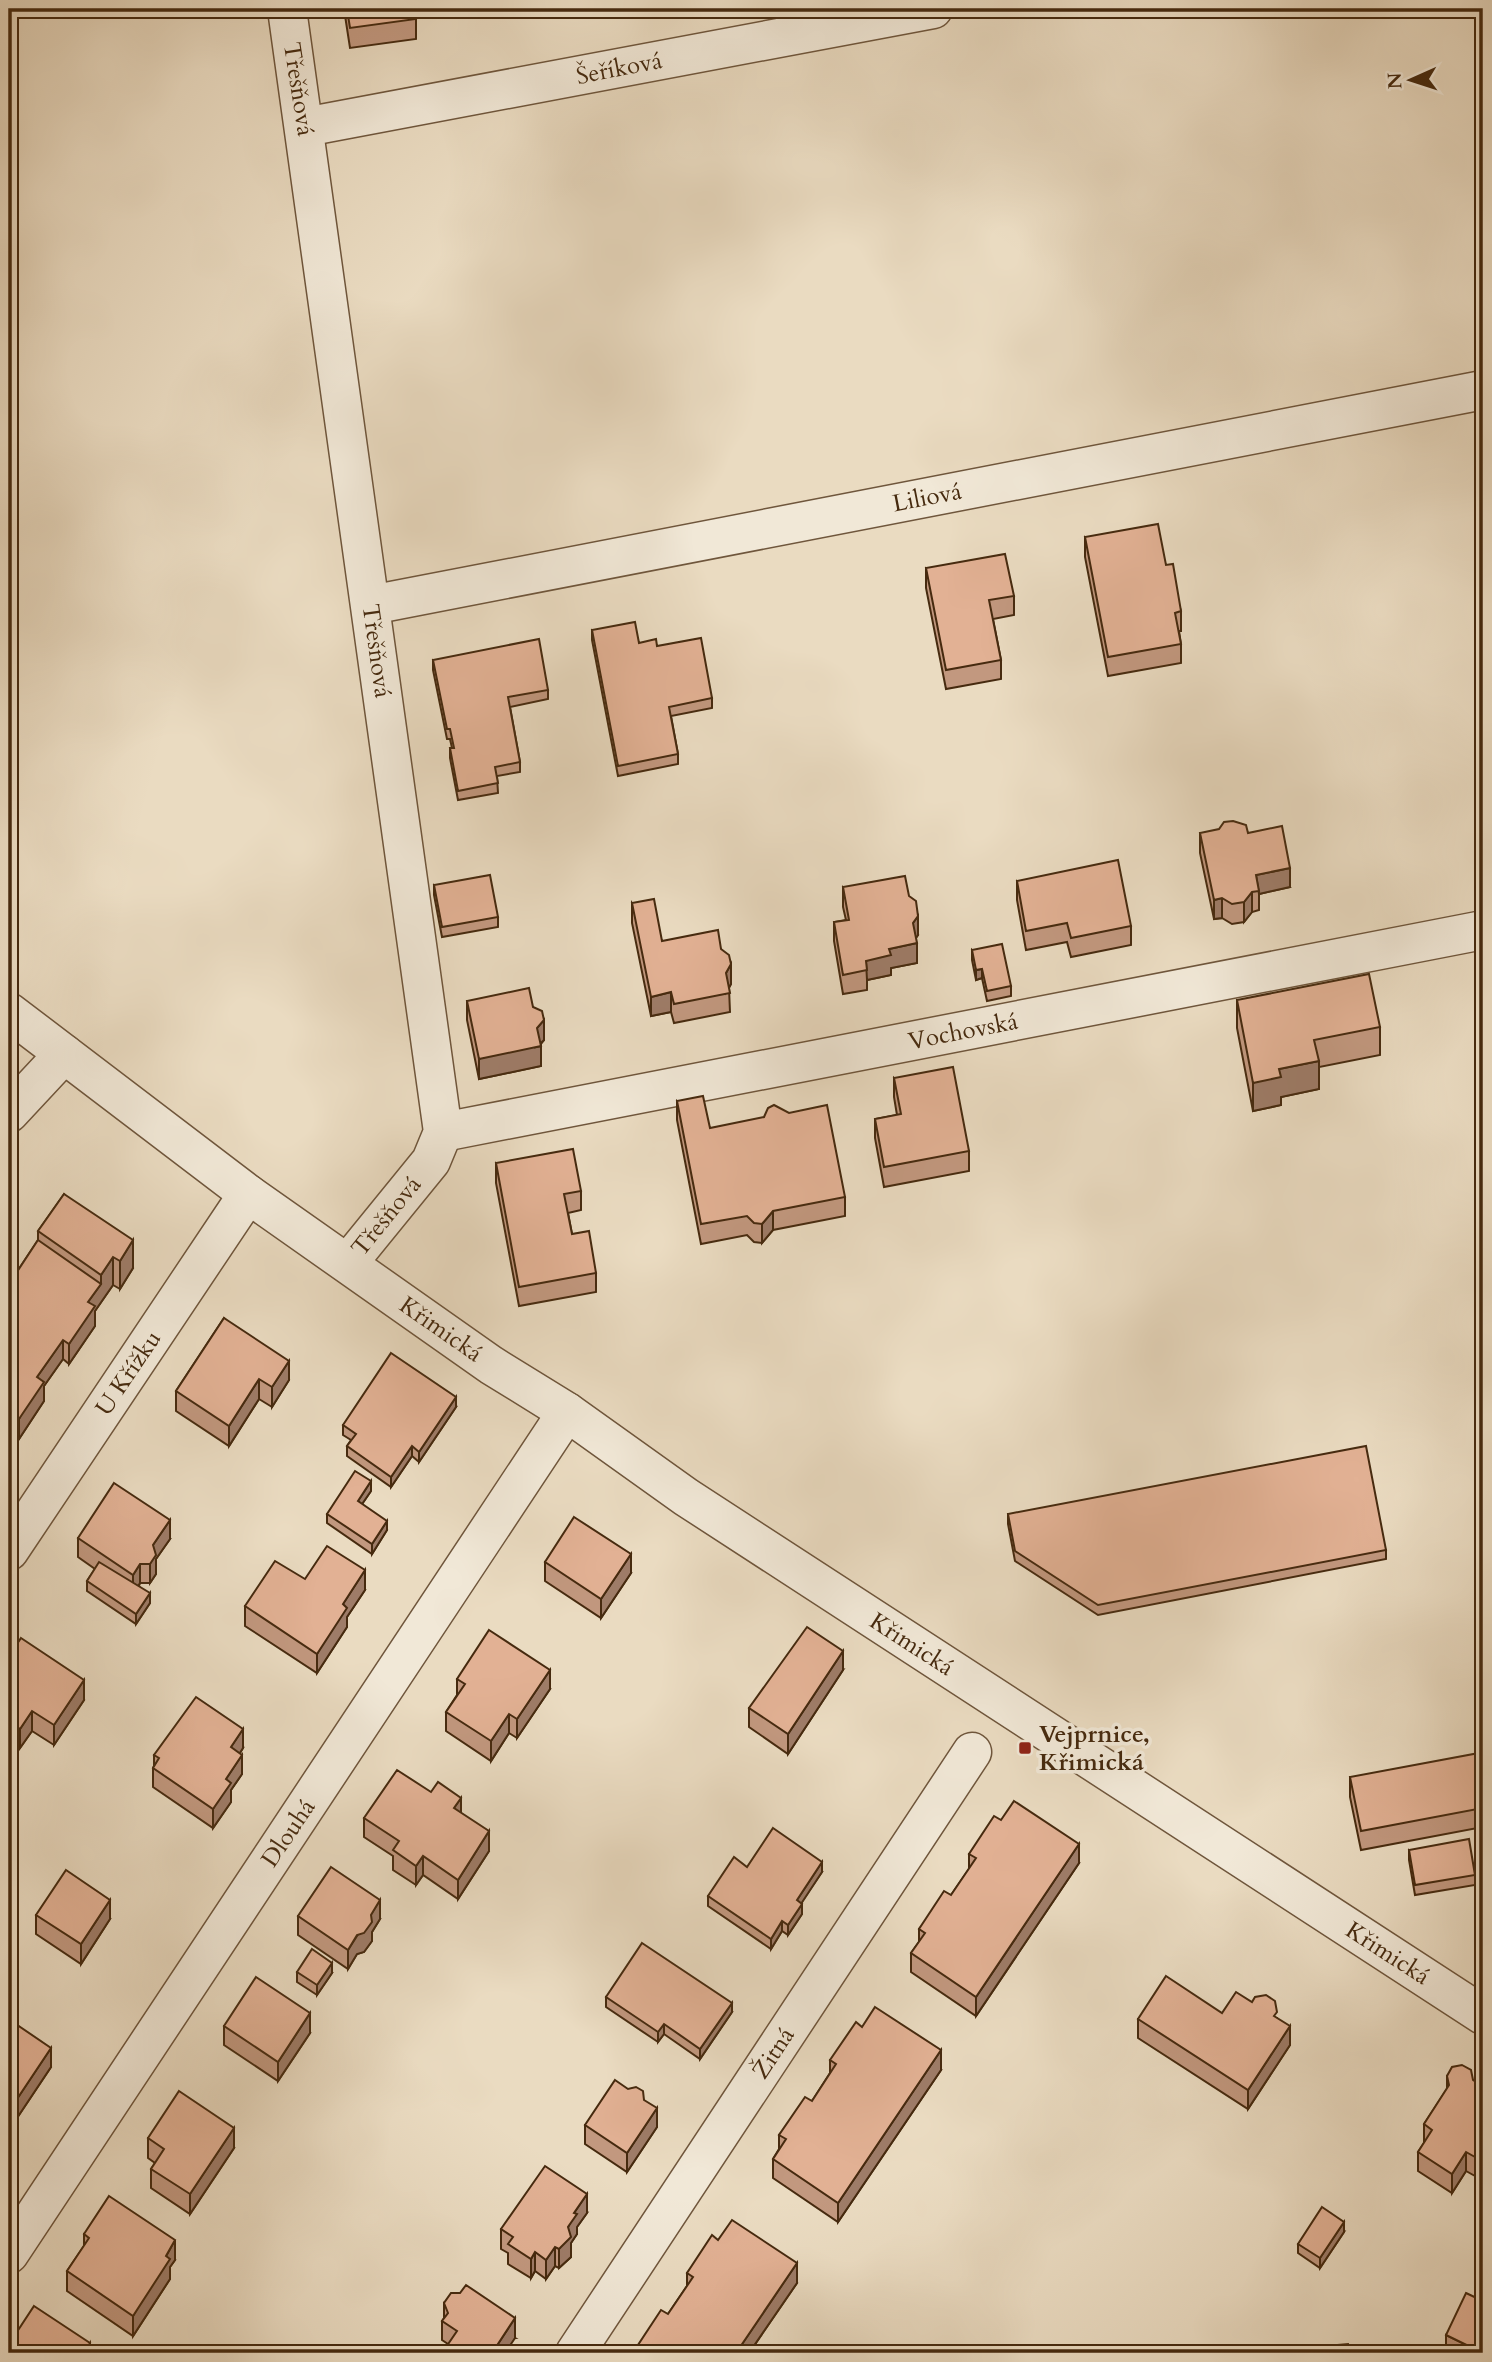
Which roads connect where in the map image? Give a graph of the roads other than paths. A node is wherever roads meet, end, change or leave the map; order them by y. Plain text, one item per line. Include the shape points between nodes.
1 (287, 9) edge
2 (933, 9) edge
3 (305, 127) junction
4 (1483, 390) edge
5 (371, 605) junction
6 (1483, 930) edge
7 (9, 1012) edge
8 (64, 1054) junction
9 (9, 1113) edge
10 (443, 1132) junction
11 (248, 1194) junction
12 (348, 1263) junction
13 (568, 1412) junction
14 (9, 1551) edge
15 (972, 1752) dead end
16 (1483, 2015) edge
17 (9, 2253) edge
18 (575, 2353) edge

1 - 3 street, Třešňová
2 - 3 street, Šeříková
3 - 5 street, Třešňová
4 - 5 street, Liliová
5 - 10 street, Třešňová
6 - 10 street, Vochovská
7 - 8 street, Křimická
8 - 9 street
8 - 11 street, Křimická
10 - 12 street, Třešňová via 431,1161
11 - 12 street, Křimická
11 - 14 street, U Křížku
12 - 13 street, Křimická via 491,1365
13 - 16 street, Křimická via 686,1497
13 - 17 street, Dlouhá
15 - 18 street, Žitná

